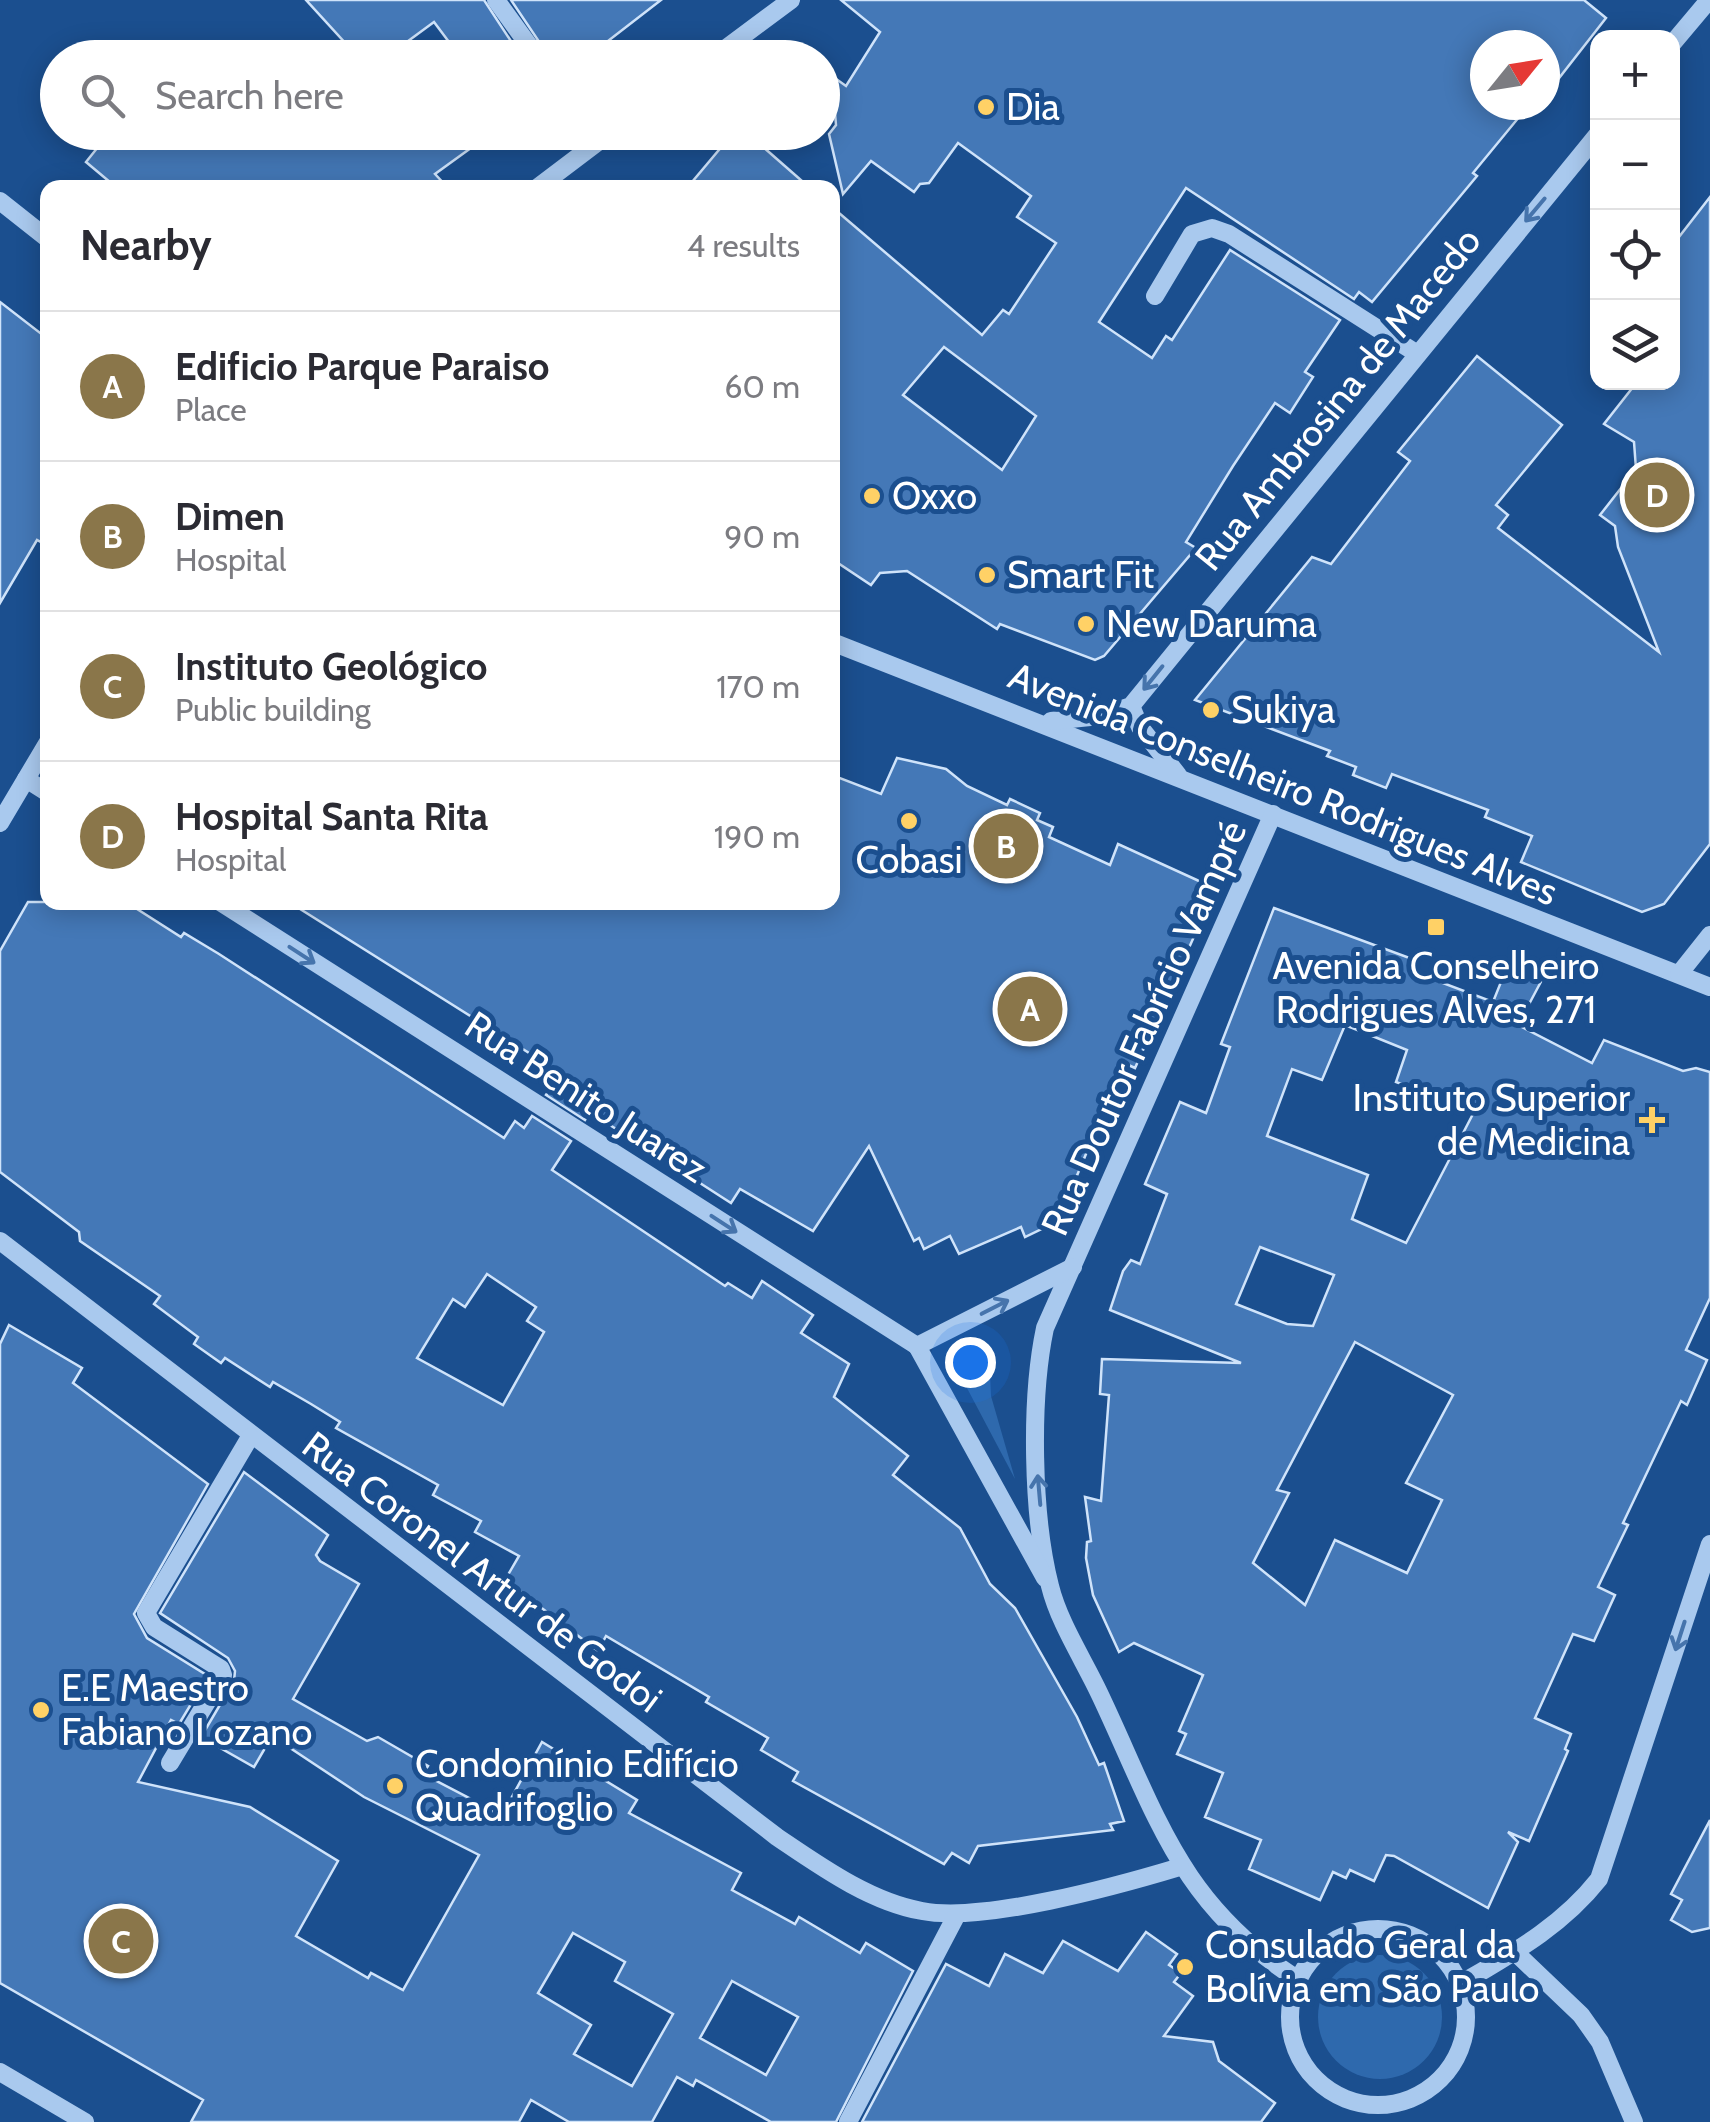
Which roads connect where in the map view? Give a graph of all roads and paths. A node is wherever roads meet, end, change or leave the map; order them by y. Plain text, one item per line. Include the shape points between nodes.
1 (496, 0) edge
2 (790, 0) edge
3 (1709, 0) edge
4 (1680, 34) edge
5 (525, 40) edge
6 (736, 40) edge
7 (1590, 144) edge
8 (583, 150) edge
9 (547, 180) edge
10 (0, 201) edge
11 (40, 233) edge
12 (1155, 296) dead end
13 (1416, 353) junction
14 (840, 645) edge
15 (1131, 706) junction
16 (1041, 722) junction
17 (40, 755) edge
18 (1180, 777) junction
19 (26, 779) junction
20 (40, 788) edge
21 (1273, 814) junction
22 (0, 823) edge
23 (233, 910) edge
24 (1710, 935) edge
25 (1679, 974) junction
26 (1710, 987) edge
27 (0, 1241) edge
28 (1074, 1267) junction
29 (917, 1346) junction
30 (250, 1436) junction
31 (1710, 1544) edge
32 (1050, 1587) junction
33 (170, 1763) dead end
34 (1180, 1867) junction
35 (956, 1916) junction
36 (1515, 1952) junction
37 (1297, 1979) junction
38 (1462, 1984) junction
39 (0, 2072) edge
40 (86, 2122) edge
41 (848, 2122) edge
42 (1634, 2122) edge

1 - 5 street
2 - 6 street
3 - 4 street
7 -> 13 street, Rua Ambrosina de Macedo
8 - 9 street
10 - 11 street
12 - 13 street via 1192,234 1212,228
13 -> 15 street, Rua Ambrosina de Macedo
14 - 16 street, Avenida Conselheiro Rodrigues Alves
15 - 16 street
15 - 18 street
16 - 18 street, Avenida Conselheiro Rodrigues Alves
17 - 19 street
18 - 21 street, Avenida Conselheiro Rodrigues Alves
19 - 20 street
19 - 22 street
21 - 25 street, Avenida Conselheiro Rodrigues Alves
21 - 28 street, Rua Doutor Fabrício Vampré
23 -> 29 street, Rua Benito Juarez
24 - 25 street
25 - 26 street, Avenida Conselheiro Rodrigues Alves
27 - 30 street, Rua Coronel Artur de Godoi
29 -> 28 street, Rua Doutor Fabrício Vampré
32 -> 28 street, Rua Doutor Fabrício Vampré via 1038,1477 1037,1370 1044,1328
29 - 32 street
30 - 33 street via 146,1613 154,1626 223,1674
30 - 35 street, Rua Coronel Artur de Godoi via 778,1837 865,1890
31 -> 36 street via 1600,1879 1578,1906
32 - 34 street, Rua Doutor Fabrício Vampré
34 - 35 street, Rua Coronel Artur de Godoi
34 - 37 street, Rua Doutor Fabrício Vampré via 1236,1936
35 - 41 street
36 - 38 street
36 - 42 street via 1600,2042
37 - 38 street via 1326,1946 1372,1929 1419,1938
37 - 38 street via 1291,2020 1301,2059 1337,2094 1386,2105 1410,2100 1450,2069 1467,2021
39 - 40 street

